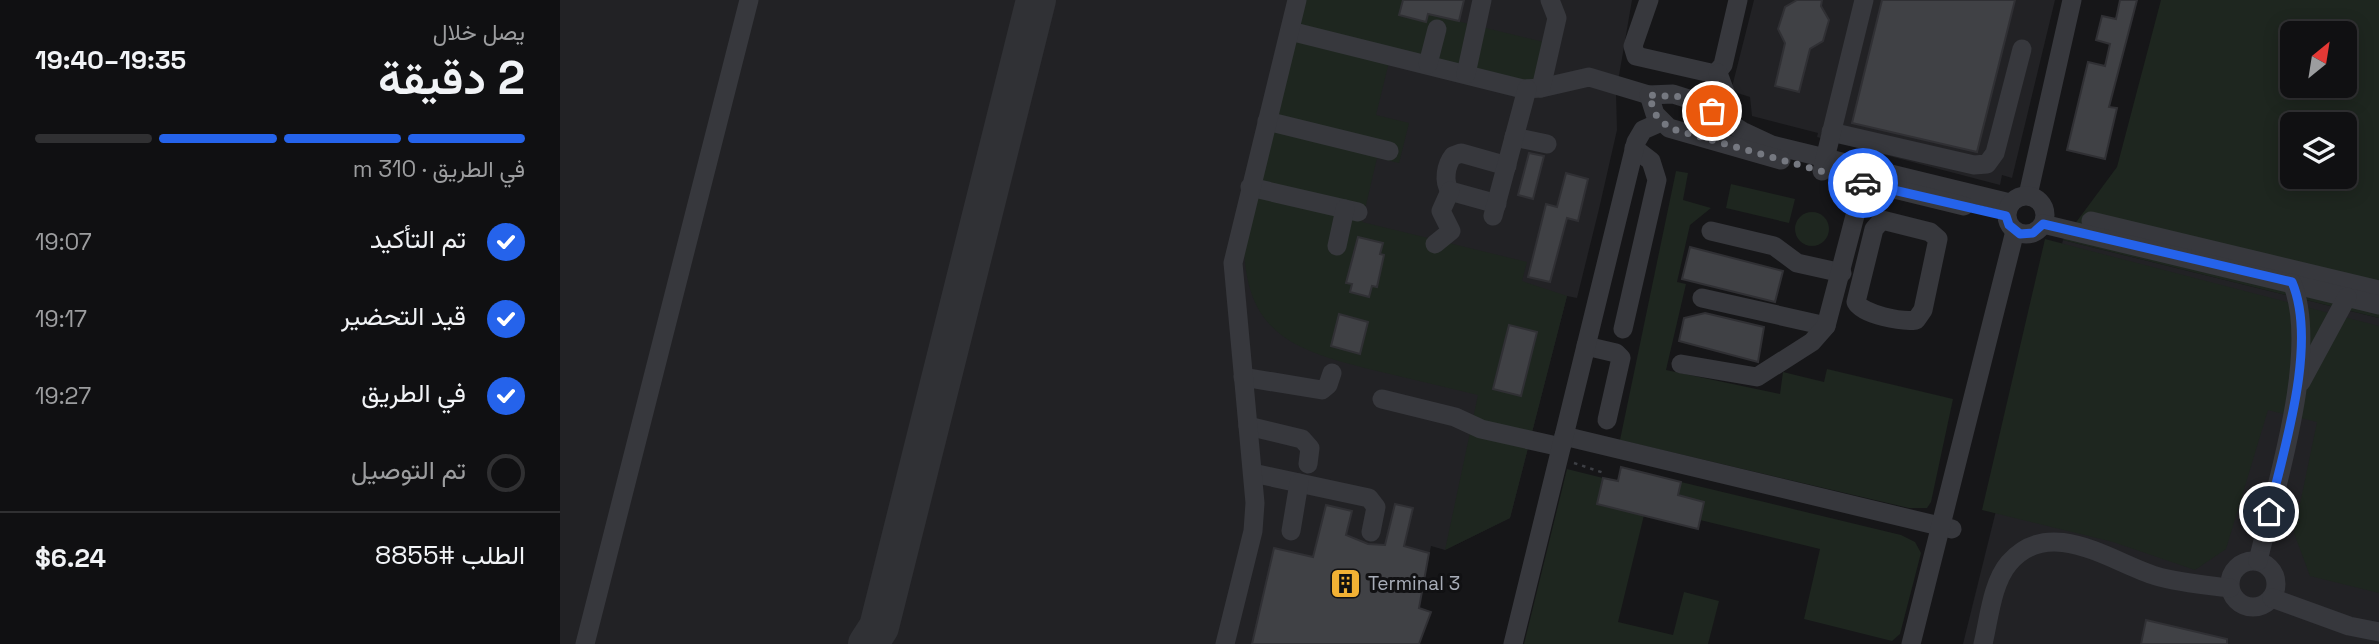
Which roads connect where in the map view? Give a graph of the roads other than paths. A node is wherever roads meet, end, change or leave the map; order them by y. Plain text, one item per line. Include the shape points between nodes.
1 (748, 0) edge
2 (1297, 0) edge
3 (1482, 0) edge
4 (1550, 0) edge
5 (1649, 0) edge
6 (1738, 0) edge
7 (1864, 0) edge
8 (2073, 0) edge
9 (1437, 29) dead end
10 (1290, 30) junction
11 (2022, 49) dead end
12 (1428, 64) junction
13 (1718, 73) junction
14 (1466, 74) junction
15 (1534, 89) junction
16 (1649, 95) junction
17 (1718, 115) junction
18 (1266, 121) junction
19 (1661, 122) junction
20 (1831, 132) junction
21 (1514, 137) junction
22 (1547, 144) dead end
23 (1634, 148) junction
24 (1389, 151) dead end
25 (1823, 165) junction
26 (1507, 166) junction
27 (1869, 177) junction
28 (1250, 187) junction
29 (1450, 191) junction
30 (2017, 216) junction
31 (2045, 218) junction
32 (1882, 220) junction
33 (1711, 231) dead end
34 (1434, 244) dead end
35 (1337, 246) dead end
36 (1842, 273) junction
37 (2292, 282) junction
38 (2379, 290) edge
39 (2347, 297) junction
40 (1702, 298) dead end
41 (2379, 305) edge
42 (2301, 316) junction
43 (2331, 324) junction
44 (1826, 326) junction
45 (1623, 329) dead end
46 (1586, 346) junction
47 (1681, 365) dead end
48 (1332, 373) dead end
49 (1243, 377) junction
50 (2298, 389) junction
51 (1382, 399) dead end
52 (1607, 420) dead end
53 (1248, 426) junction
54 (1561, 447) junction
55 (1308, 464) dead end
56 (1253, 473) junction
57 (1299, 483) junction
58 (1947, 528) junction
59 (1291, 531) dead end
60 (1371, 532) dead end
61 (2258, 561) junction
62 (2230, 588) junction
63 (2272, 598) junction
64 (2379, 632) edge
65 (585, 644) edge
66 (1225, 644) edge
67 (1513, 644) edge
68 (1911, 644) edge
69 (1925, 644) edge
70 (1983, 644) edge

1 - 65 street
2 - 10 street
3 - 14 street
4 - 15 street via 1557,18
5 - 13 street via 1633,46 1636,56
6 - 13 street
7 - 20 street
8 - 30 street
9 - 12 street
10 - 12 street
10 - 18 street
11 - 20 street via 1995,153 1987,164 1974,165
12 - 14 street
13 - 17 street via 1725,92
14 - 15 street
15 - 16 street via 1589,77
15 - 21 street
16 - 17 street via 1685,97
16 - 19 street
17 - 25 street via 1772,145
18 - 24 street
18 - 28 street
19 - 23 street via 1643,130
19 - 25 street via 1678,132
20 - 25 street
21 - 22 street
21 - 26 street
23 - 45 street via 1651,161 1657,180
23 - 46 street
25 - 27 street
26 - 29 street via 1457,154 1450,159 1446,180
26 - 29 street via 1495,210
27 - 30 street
27 - 32 street via 1871,205
27 - 36 street
28 - 35 street via 1352,210
28 - 49 street via 1233,263
29 - 34 street via 1441,211 1451,231
30 - 31 street via 2039,230
30 - 31 street via 2039,200
30 - 58 street
31 - 37 street
31 - 38 street
32 - 32 street via 1874,229 1856,302 1865,310 1912,321 1923,310 1938,239 1930,232
33 - 36 street via 1774,246 1797,263
36 - 44 street
37 - 39 street
37 - 42 street
39 - 41 street
39 - 43 street
40 - 44 street
42 - 43 street
42 - 50 street
43 - 50 street
44 - 47 street via 1812,342 1757,376
46 - 52 street via 1621,358
46 - 54 street
48 - 49 street via 1322,390
49 - 53 street
50 - 61 street
51 - 54 street via 1455,416 1480,429
53 - 55 street via 1302,439 1310,448
53 - 56 street
54 - 58 street
54 - 67 street
56 - 57 street
56 - 66 street via 1253,531
57 - 59 street
57 - 60 street via 1372,500 1376,510
58 - 68 street
58 - 69 street
61 - 62 street via 2234,570
61 - 63 street via 2267,565 2276,580
62 - 63 street via 2239,604 2248,607 2266,604
62 - 70 street via 2158,576 2065,541 2045,542 2008,563 1999,580
63 - 64 street

